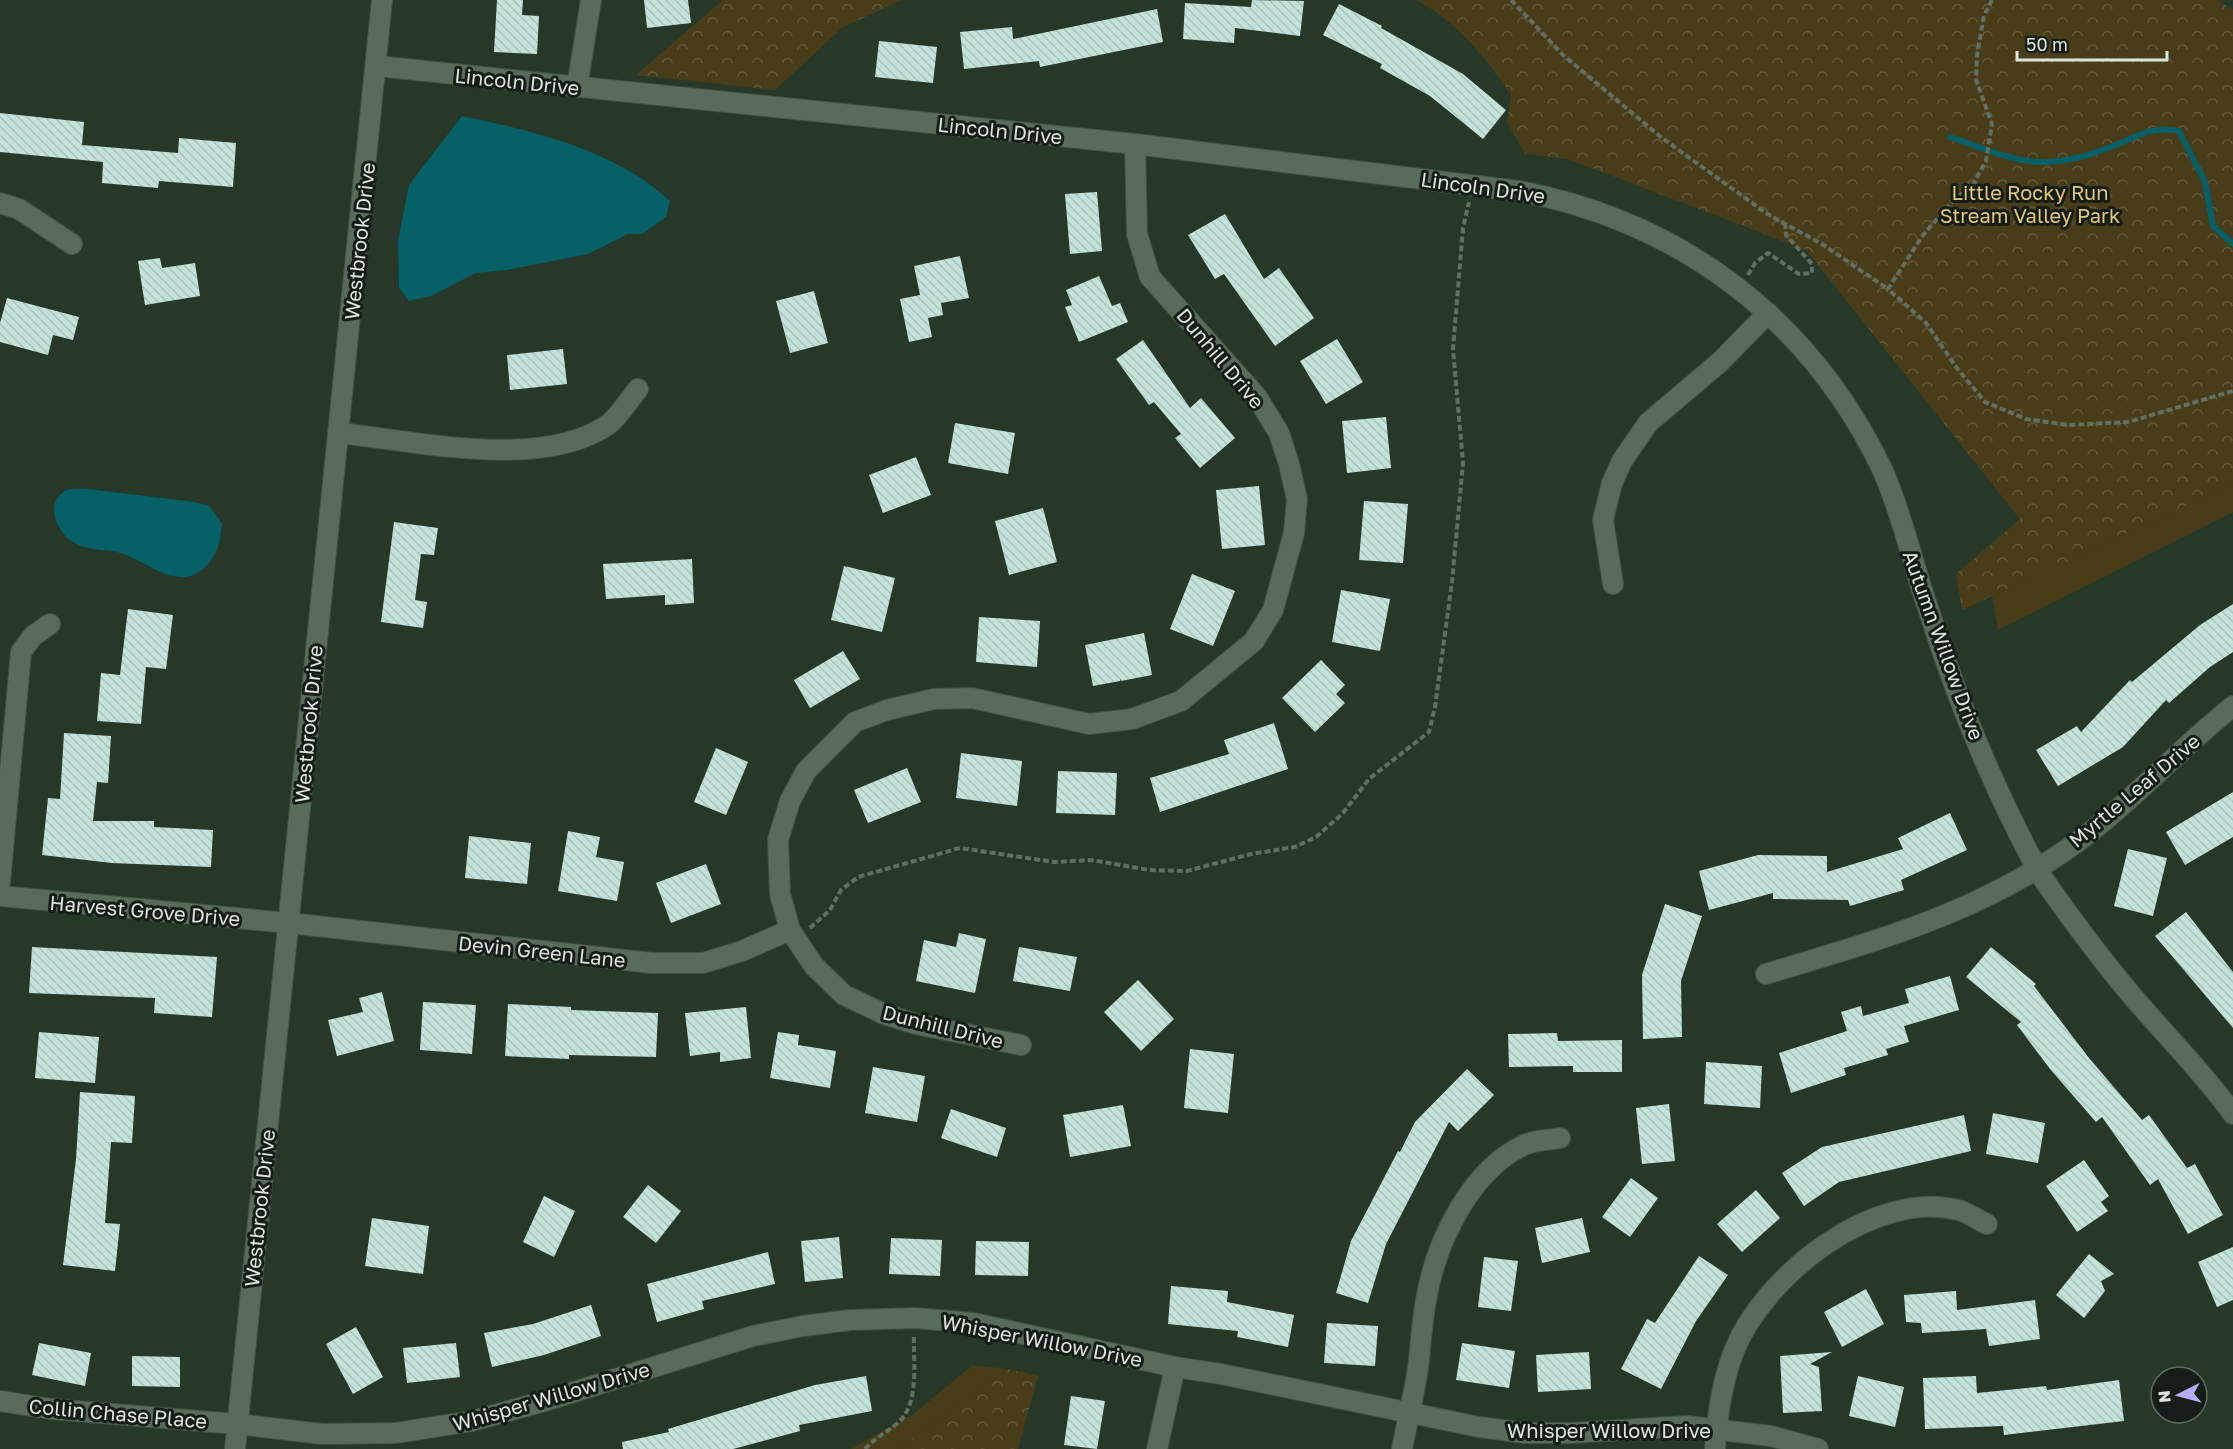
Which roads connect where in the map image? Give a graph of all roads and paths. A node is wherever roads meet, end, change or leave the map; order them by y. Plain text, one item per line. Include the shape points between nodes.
1 (382, 0) edge
2 (591, 0) edge
3 (1511, 0) edge
4 (1992, 0) edge
5 (377, 66) junction
6 (577, 87) junction
7 (1135, 144) junction
8 (1473, 184) junction
9 (0, 203) edge
10 (1620, 219) joint
11 (1785, 224) junction
12 (72, 244) dead end
13 (1740, 288) junction
14 (1888, 289) junction
15 (1768, 313) junction
16 (638, 389) dead end
17 (2233, 391) edge
18 (339, 433) junction
19 (1614, 584) dead end
20 (50, 624) dead end
21 (2233, 706) edge
22 (2036, 869) junction
23 (0, 882) edge
24 (0, 896) edge
25 (289, 923) junction
26 (792, 934) junction
27 (1766, 974) dead end
28 (1021, 1045) dead end
29 (2233, 1114) edge
30 (1560, 1138) dead end
31 (1987, 1224) dead end
32 (915, 1318) junction
33 (1175, 1367) junction
34 (0, 1401) edge
35 (1408, 1413) junction
36 (237, 1424) junction
37 (1715, 1439) edge
38 (235, 1449) edge
39 (865, 1449) edge
40 (1157, 1449) edge
41 (1402, 1449) edge
42 (1818, 1449) edge

1 - 5 street, Westbrook Drive
2 - 6 street
3 - 11 path via 1563,55 1662,138
4 - 14 path via 1984,16 1976,80 1992,124 1986,161 1973,184 1923,235
5 - 6 street, Lincoln Drive
5 - 18 street, Westbrook Drive
6 - 7 street, Lincoln Drive
7 - 8 street, Lincoln Drive
7 - 26 street, Dunhill Drive via 1137,234 1150,278 1257,397 1279,433 1289,464 1298,499 1294,533 1273,610 1254,641 1181,701 1132,720 1089,724 972,698 934,699 855,722 806,771 790,801 778,840 780,894
8 - 10 street, Lincoln Drive via 1551,197
8 - 26 path via 1463,228 1453,349 1463,463 1452,582 1429,732 1369,779 1343,813 1316,837 1295,847 1187,871 1149,870 1091,860 1054,862 960,848 858,878 842,890 817,923
9 - 12 street via 19,209
10 - 13 street, Autumn Willow Drive via 1703,261
11 - 13 path via 1786,235 1812,264 1812,273 1799,274 1768,253 1755,263
11 - 14 path
13 - 15 street, Autumn Willow Drive
14 - 17 path via 1926,324 1985,402 2026,419 2068,425 2128,422
15 - 19 street via 1720,363 1648,423 1622,461 1603,520
15 - 22 street, Autumn Willow Drive via 1840,394 1884,475 1945,659 2003,801
16 - 18 street via 611,422 590,435 556,445 477,449
18 - 25 street, Westbrook Drive
20 - 23 street via 33,636 21,652
21 - 22 street, Myrtle Leaf Drive via 2093,830
22 - 27 street, Myrtle Leaf Drive via 2004,890 1937,921
22 - 29 street, Autumn Willow Drive via 2101,960 2187,1055
24 - 25 street, Harvest Grove Drive
25 - 26 street, Devin Green Lane via 652,963 703,963
25 - 36 street, Westbrook Drive
26 - 28 street, Dunhill Drive via 814,966 844,995 916,1024
30 - 35 street via 1526,1144 1505,1156 1468,1196 1455,1217 1427,1292
31 - 37 street via 1959,1210 1917,1209 1857,1226 1808,1256 1772,1291 1743,1332 1723,1385
32 - 33 street, Whisper Willow Drive via 973,1323
32 - 36 street, Whisper Willow Drive via 850,1320 753,1336 545,1401 437,1428 366,1435
32 - 39 path via 912,1400 899,1422 876,1436
33 - 35 street, Whisper Willow Drive
33 - 40 street
34 - 36 street, Collin Chase Place via 51,1409
35 - 37 street, Whisper Willow Drive via 1525,1432 1571,1433 1667,1425
35 - 41 street
36 - 38 street, Westbrook Drive
37 - 42 street, Whisper Willow Drive via 1771,1436

